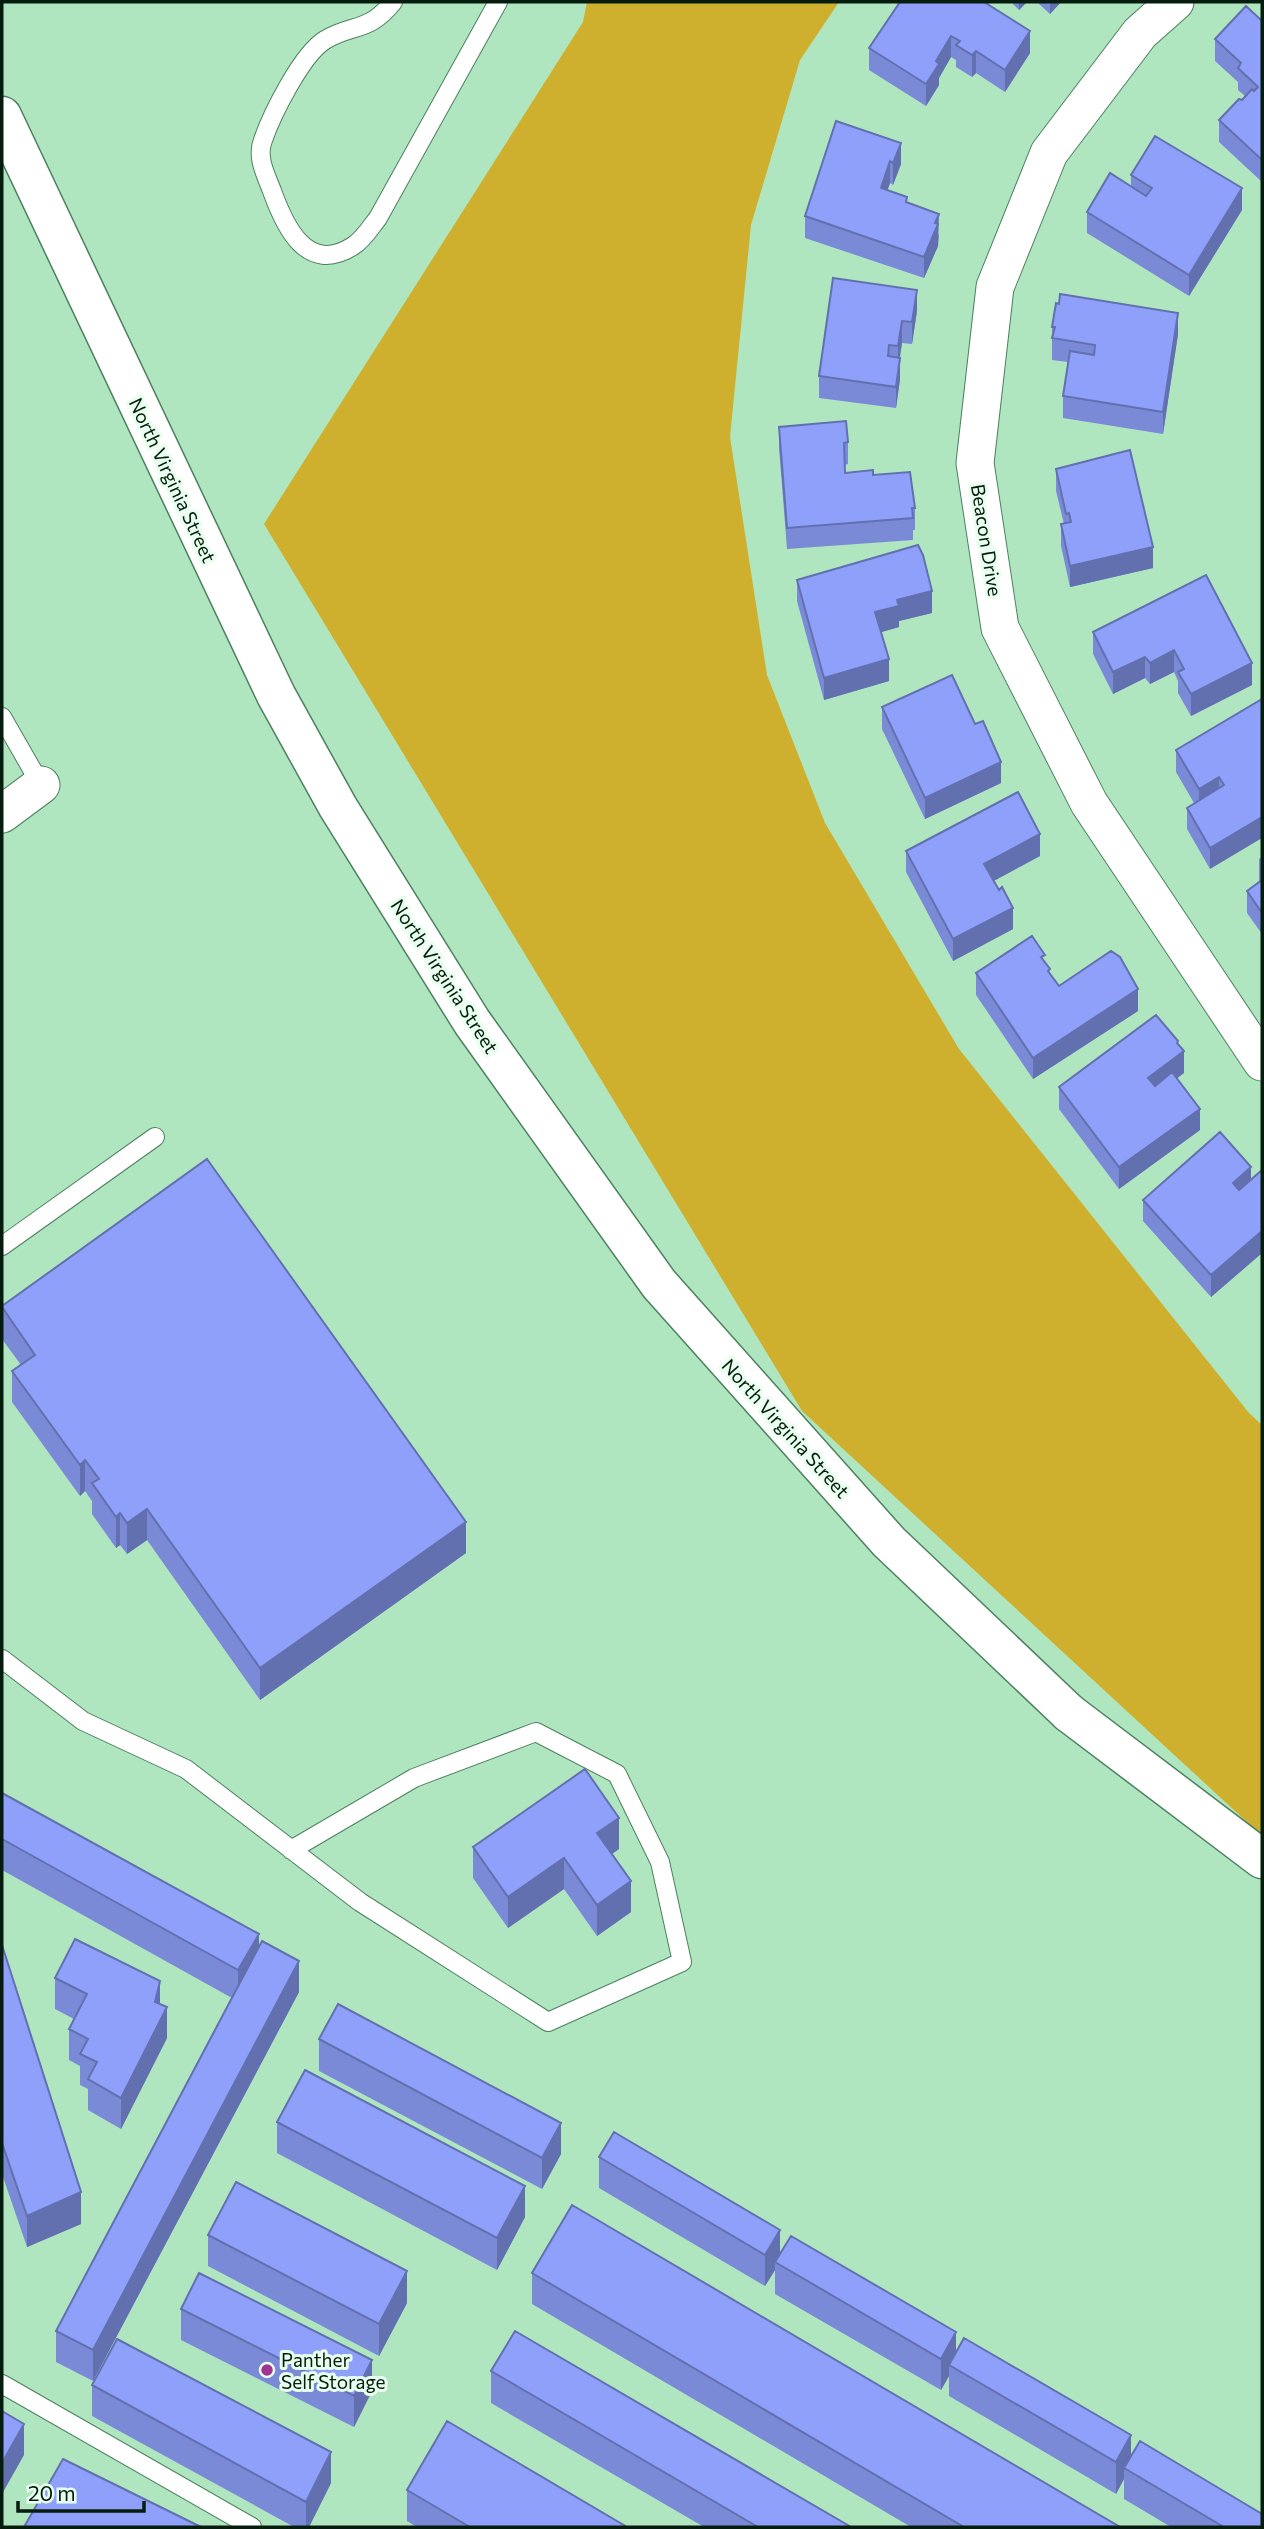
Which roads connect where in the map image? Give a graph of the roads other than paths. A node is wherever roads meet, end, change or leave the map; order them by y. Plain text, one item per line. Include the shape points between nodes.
1 (393, 2) edge
2 (498, 2) edge
3 (1175, 2) edge
4 (2, 116) edge
5 (2, 717) edge
6 (41, 785) joint
7 (2, 814) edge
8 (1262, 1062) edge
9 (155, 1137) dead end
10 (2, 1246) edge
11 (2, 1659) edge
12 (291, 1850) junction
13 (1262, 1859) edge
14 (2, 2384) edge
15 (252, 2527) edge

1 - 2 lane via 377,20 321,42 301,66 261,144 261,163 277,205 299,244 316,254 355,245 378,218
3 - 8 street, Beacon Drive via 1140,33 1049,153 995,287 975,463 1000,628 1088,803
4 - 13 main road, North Virginia Street via 276,695 338,807 472,1022 659,1284 889,1542 1069,1713
5 - 6 lane
6 - 7 street
9 - 10 lane
11 - 12 lane via 83,1721 186,1769
12 - 12 lane via 360,1902 548,2022 682,1962 660,1862 617,1774 536,1732 414,1778
14 - 15 lane

